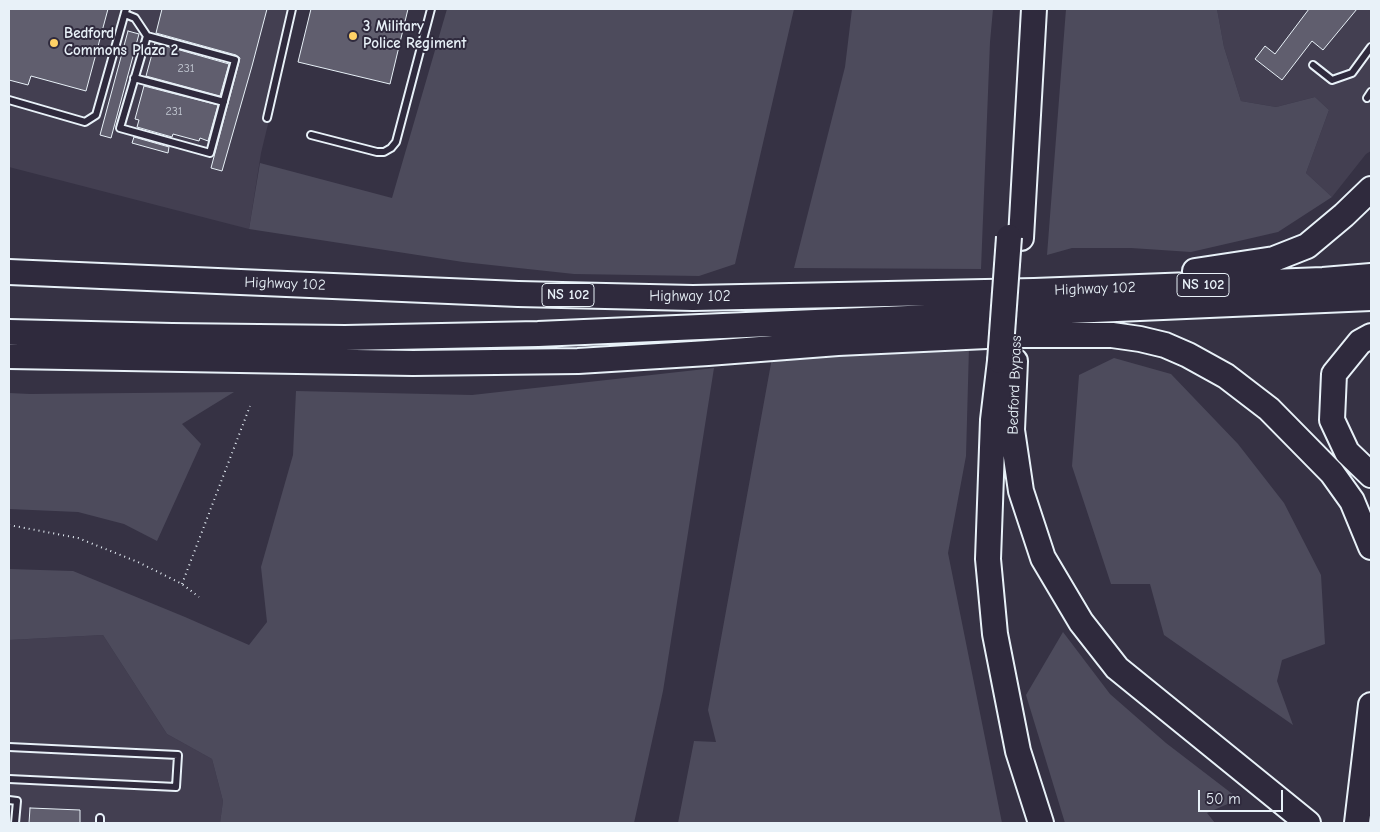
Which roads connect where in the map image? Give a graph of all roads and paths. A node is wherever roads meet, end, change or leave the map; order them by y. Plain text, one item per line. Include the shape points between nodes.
1 (292, 9) edge
2 (431, 9) edge
3 (1022, 9) edge
4 (1034, 9) edge
5 (125, 11) edge
6 (147, 36) junction
7 (1371, 47) edge
8 (1313, 65) dead end
9 (134, 78) junction
10 (9, 100) edge
11 (224, 102) junction
12 (267, 118) dead end
13 (312, 135) dead end
14 (1371, 189) edge
15 (1015, 237) junction
16 (9, 265) edge
17 (9, 272) edge
18 (71, 275) junction
19 (1371, 276) edge
20 (1034, 291) junction
21 (1371, 298) edge
22 (841, 321) junction
23 (9, 332) edge
24 (1371, 336) edge
25 (9, 356) edge
26 (316, 361) junction
27 (1008, 361) junction
28 (250, 406) dead end
29 (1371, 475) edge
30 (9, 525) edge
31 (1371, 547) edge
32 (182, 584) junction
33 (199, 597) dead end
34 (1371, 705) edge
35 (9, 747) edge
36 (1018, 751) junction
37 (9, 780) edge
38 (1371, 791) edge
39 (9, 800) edge
40 (15, 823) edge
41 (1036, 823) edge
42 (1041, 823) edge
43 (1308, 823) edge
44 (1358, 823) edge
45 (1366, 823) edge

1 - 12 lane
2 - 13 lane via 396,142 391,148 377,152
3 - 15 highway, Bedford Bypass
4 - 15 highway, Bedford Bypass
5 - 6 lane via 135,18
5 - 10 lane via 96,115 85,122
6 - 9 lane
6 - 11 lane via 235,60
7 - 8 lane via 1352,73 1332,80
9 - 11 lane
9 - 11 lane via 120,128 210,153
14 - 20 highway via 1307,246 1274,260
15 - 27 highway, Bedford Bypass, bridge
16 - 18 highway
17 - 18 highway, Highway 102 / NS 102
18 - 20 highway, Highway 102 / NS 102 via 693,298
19 - 20 highway, Highway 102 / NS 102
21 - 22 highway, Highway 102 / NS 102
22 - 23 highway, Highway 102 / NS 102 via 538,334 345,338
22 - 26 highway via 807,330 413,350
24 - 29 highway via 1360,342 1334,374 1332,420 1347,452
25 - 26 highway
26 - 31 highway via 578,361 1008,335 1112,335 1140,339 1188,355 1219,372 1269,409 1337,480 1352,501
27 - 36 highway, Bedford Bypass via 993,420 988,559 995,634
27 - 43 highway, Bedford Bypass via 1012,430 1021,491 1043,558 1082,622 1117,668
28 - 32 path
30 - 32 path via 78,538
32 - 33 path
34 - 44 highway
35 - 37 lane via 178,755 176,786
36 - 41 highway
36 - 42 highway, Bedford Bypass
38 - 45 highway
39 - 40 lane via 18,801

